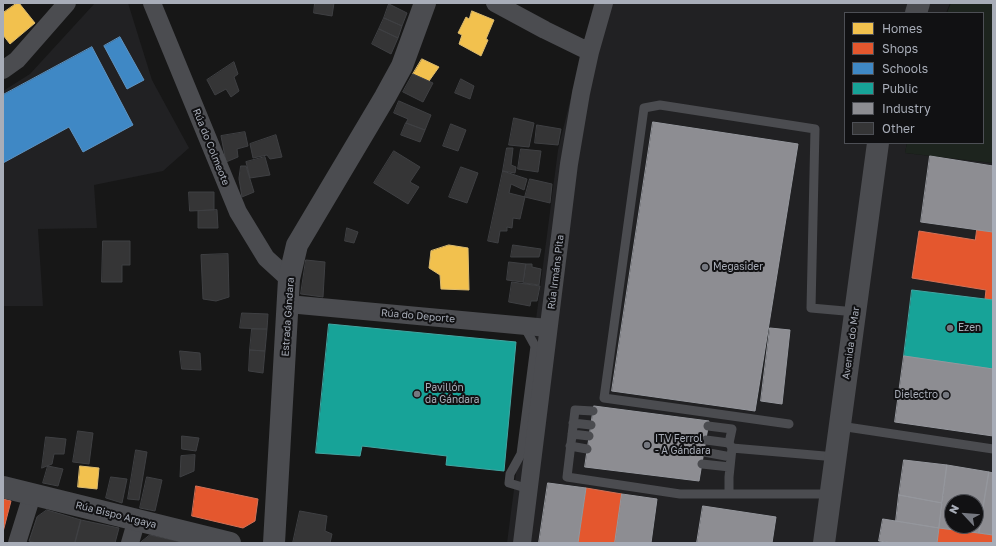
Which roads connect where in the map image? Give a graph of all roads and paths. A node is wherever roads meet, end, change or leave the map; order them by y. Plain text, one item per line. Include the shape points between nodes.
1 (67, 3) edge
2 (152, 3) edge
3 (425, 3) edge
4 (495, 3) edge
5 (604, 3) edge
6 (590, 52) junction
7 (3, 70) edge
8 (878, 144) edge
9 (289, 278) junction
10 (288, 304) junction
11 (856, 312) junction
12 (524, 326) junction
13 (548, 328) junction
14 (593, 411) dead end
15 (573, 423) junction
16 (789, 424) dead end
17 (591, 425) dead end
18 (708, 426) dead end
19 (840, 426) junction
20 (572, 434) junction
21 (589, 436) dead end
22 (706, 440) dead end
23 (570, 446) junction
24 (587, 449) dead end
25 (731, 449) junction
26 (993, 449) edge
27 (704, 452) dead end
28 (836, 457) junction
29 (702, 464) dead end
30 (730, 468) junction
31 (3, 487) edge
32 (529, 488) junction
33 (729, 494) junction
34 (831, 494) junction
35 (32, 495) junction
36 (136, 520) junction
37 (17, 543) edge
38 (130, 543) edge
39 (230, 543) edge
40 (274, 543) edge
41 (522, 543) edge
42 (824, 543) edge

1 - 7 street via 17,60
2 - 9 street, Rúa do Colmeote via 238,212 266,258
3 - 9 street, Estrada Gándara via 402,66 297,245
4 - 6 street
5 - 6 street, Rúa Irmáns Pita
6 - 13 street, Rúa Irmáns Pita via 569,164
8 - 11 street, Avenida do Mar
9 - 10 street, Estrada Gándara
10 - 12 street, Rúa do Deporte
10 - 40 street, Estrada Gándara
11 - 16 lane via 811,308 815,129 660,105 644,108 604,398
11 - 19 street, Avenida do Mar
12 - 13 street, Rúa do Deporte
12 - 32 lane via 535,346 521,454 510,474 509,483
13 - 32 street, Rúa Irmáns Pita
14 - 15 lane via 575,410
15 - 17 lane
15 - 20 lane
18 - 25 lane via 732,429
19 - 26 lane
19 - 28 street, Avenida do Mar
20 - 21 lane
20 - 23 lane
22 - 25 lane
23 - 24 lane
23 - 33 lane via 567,477 680,494
25 - 27 lane
25 - 28 lane
25 - 30 lane
28 - 34 street, Avenida do Mar
29 - 30 lane
30 - 33 lane
31 - 35 street, Rúa Bispo Argaya
32 - 41 street, Rúa Irmáns Pita
33 - 34 lane
34 - 42 street, Avenida do Mar
35 - 36 street, Rúa Bispo Argaya
35 - 37 street
36 - 38 street
36 - 39 street, Rúa Bispo Argaya

